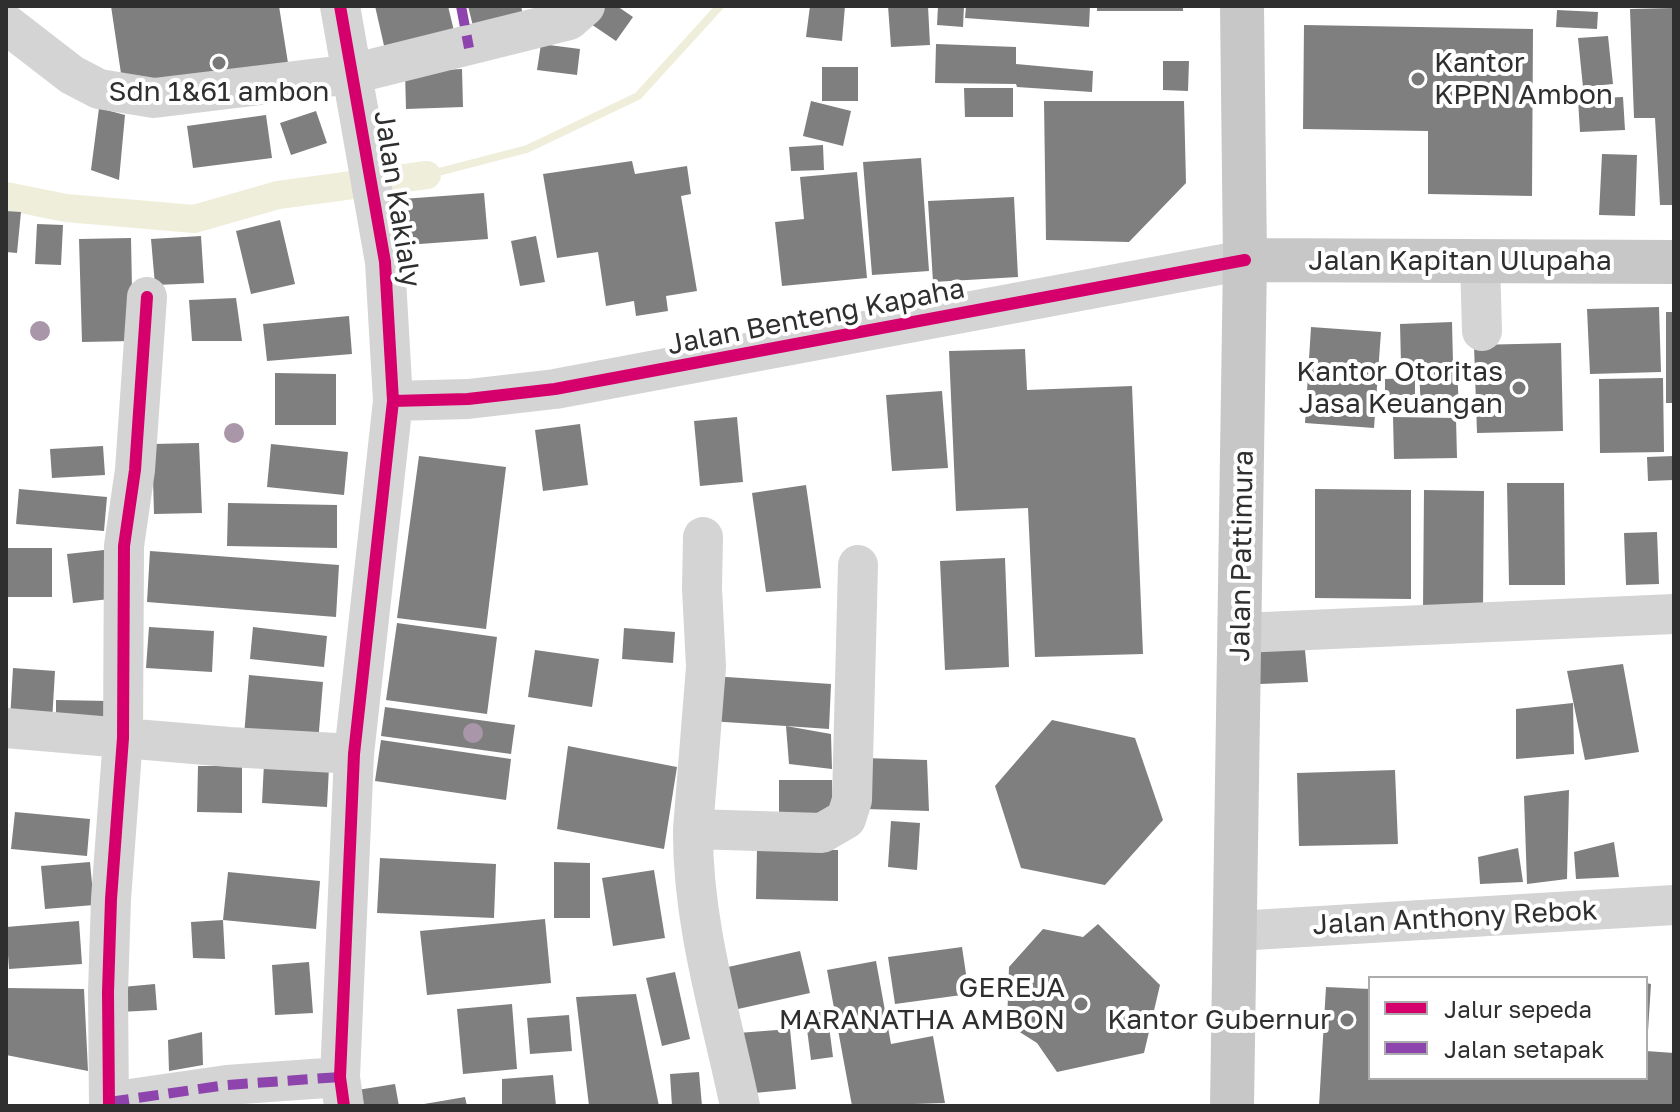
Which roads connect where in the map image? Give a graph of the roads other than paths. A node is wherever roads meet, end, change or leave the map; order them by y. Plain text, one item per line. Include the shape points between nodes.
1 (340, 6) edge
2 (585, 6) edge
3 (1242, 6) edge
4 (6, 24) edge
5 (352, 74) junction
6 (1245, 260) junction
7 (1480, 261) junction
8 (1674, 262) edge
9 (147, 297) dead end
10 (1482, 331) dead end
11 (393, 401) junction
12 (703, 537) dead end
13 (858, 565) dead end
14 (1674, 614) edge
15 (1241, 633) junction
16 (6, 728) edge
17 (123, 738) junction
18 (354, 754) junction
19 (693, 829) junction
20 (1674, 905) edge
21 (1236, 931) junction
22 (342, 1092) edge
23 (109, 1104) edge
24 (740, 1106) edge
25 (1232, 1106) edge

1 - 5 street, Jalan Kakialy
2 - 5 street via 569,20
3 - 6 main road, Jalan Pattimura
4 - 5 street via 72,75 125,95 154,98
5 - 11 street, Jalan Kakialy via 386,276
6 - 7 main road, Jalan Kapitan Ulupaha
6 - 11 street, Jalan Benteng Kapaha via 584,384 468,399
6 - 15 main road, Jalan Pattimura
7 - 8 main road, Jalan Kapitan Ulupaha
7 - 10 street
9 - 17 street via 124,546
11 - 18 street, Jalan Kakialy
12 - 19 street via 706,667
13 - 19 street via 852,800 846,819 822,833
14 - 15 street
15 - 21 main road, Jalan Pattimura
16 - 17 street
17 - 18 street
17 - 23 street via 111,899
18 - 22 street, Jalan Kakialy
19 - 24 street via 692,873 702,934
20 - 21 street, Jalan Anthony Rebok
21 - 25 main road, Jalan Pattimura
22 - 23 street via 227,1085

